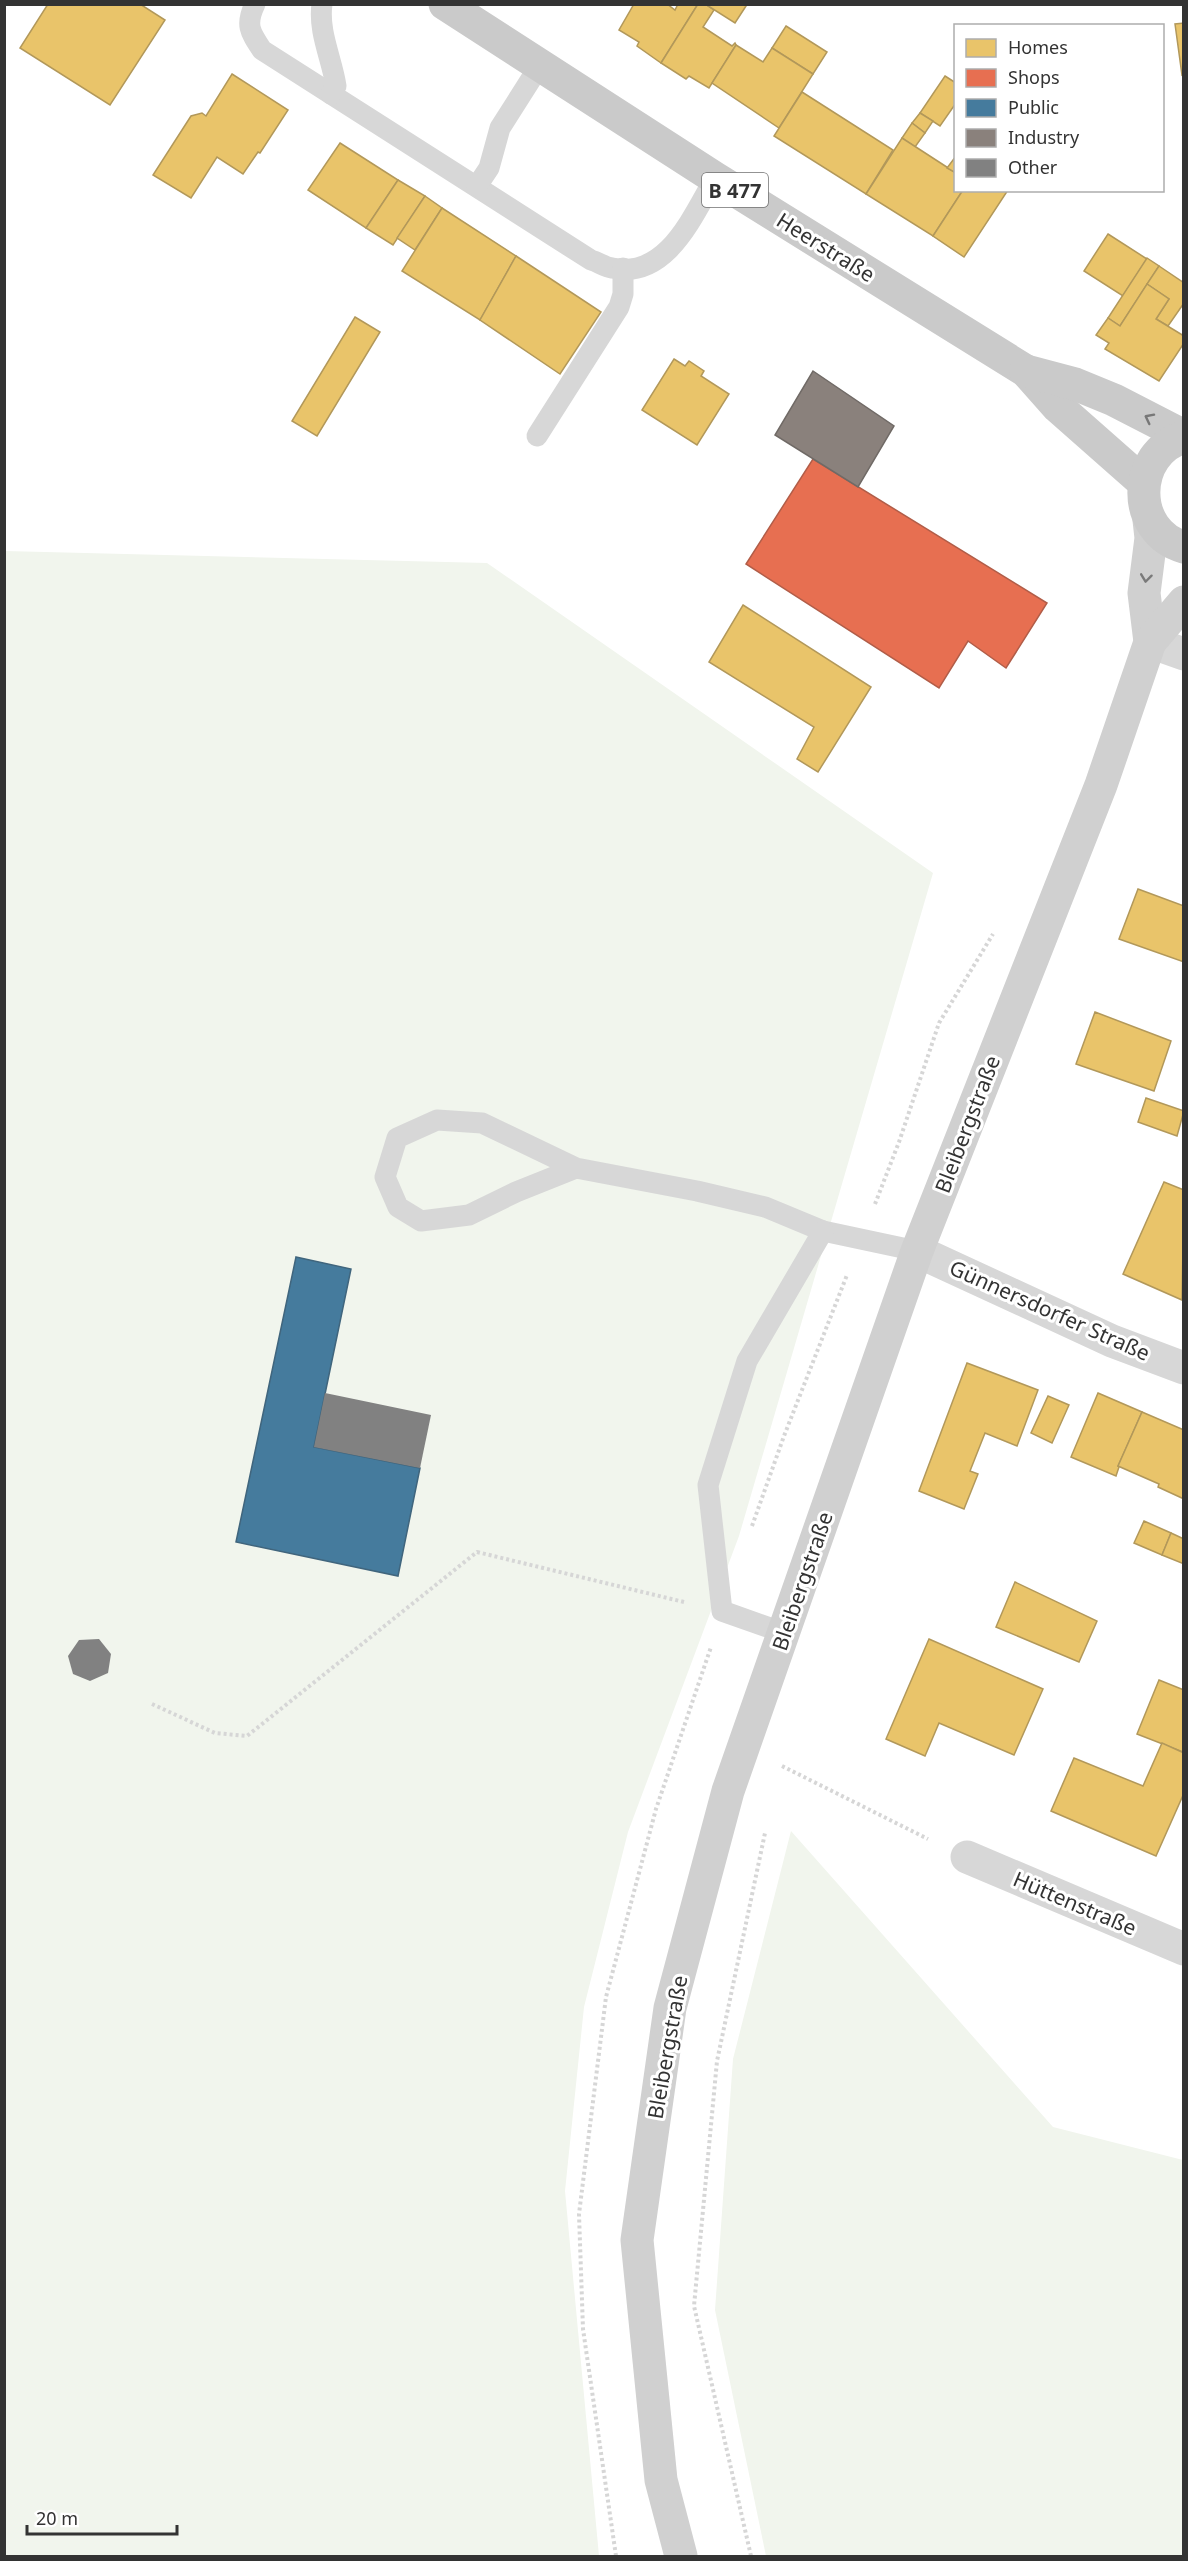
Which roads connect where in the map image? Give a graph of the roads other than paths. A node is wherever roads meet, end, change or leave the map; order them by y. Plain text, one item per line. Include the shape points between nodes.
1 (255, 4) edge
2 (322, 4) edge
3 (446, 4) edge
4 (540, 65) junction
5 (331, 94) junction
6 (715, 177) junction
7 (477, 186) junction
8 (623, 268) junction
9 (1026, 371) junction
10 (537, 436) dead end
11 (1184, 436) edge
12 (1143, 482) junction
13 (1149, 519) junction
14 (1184, 547) edge
15 (1184, 602) edge
16 (1149, 642) junction
17 (1184, 654) edge
18 (576, 1168) junction
19 (823, 1231) junction
20 (917, 1251) junction
21 (1184, 1368) edge
22 (784, 1633) junction
23 (967, 1857) road end
24 (1184, 1949) edge
25 (681, 2556) edge

1 - 5 lane via 248,23 262,50
2 - 5 lane via 323,33 336,86
3 - 4 main road, Heerstraße / B 477
4 - 6 main road, Heerstraße / B 477
4 - 7 lane via 500,128 489,168
5 - 7 lane
6 - 8 lane via 673,247 653,263
6 - 9 main road, Heerstraße / B 477
7 - 8 lane via 591,260
8 - 10 lane via 620,307
11 -> 9 main road, Heerstraße / B 477 via 1085,388
9 - 12 main road, Heerstraße / B 477 via 1058,406
11 - 12 main road via 1162,449
12 - 13 main road via 1143,501
13 - 14 main road via 1161,534
13 -> 16 street, Bleibergstraße via 1151,538 1144,593
15 - 16 street, Bleibergstraße
16 - 17 street
16 - 20 street, Bleibergstraße via 1101,785
18 - 18 lane via 482,1123 437,1120 397,1138 385,1178 398,1207 421,1221 469,1215
18 - 19 lane via 765,1207
19 - 20 lane
19 - 22 lane via 747,1361 708,1485 723,1611
20 - 21 street, Günnersdorfer Straße via 1112,1341
20 - 22 street, Bleibergstraße
22 - 25 street, Bleibergstraße via 728,1791 670,2008 637,2240 661,2480
23 - 24 street, Hüttenstraße

